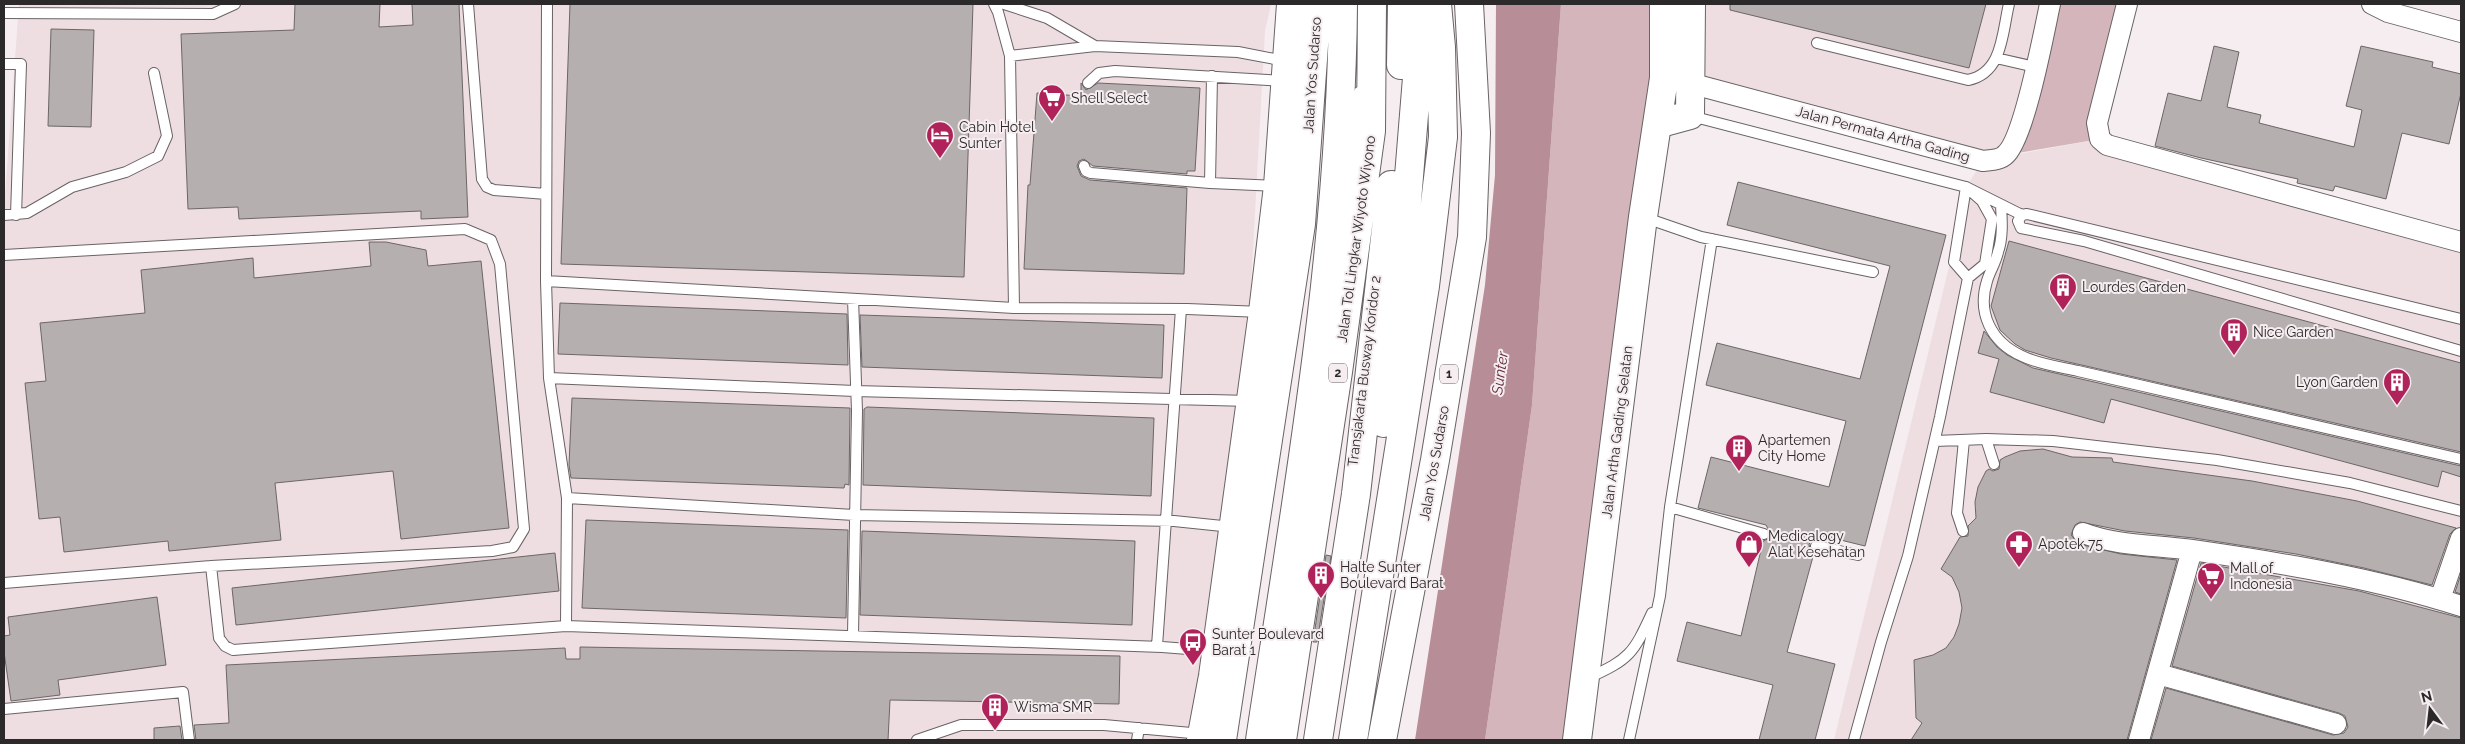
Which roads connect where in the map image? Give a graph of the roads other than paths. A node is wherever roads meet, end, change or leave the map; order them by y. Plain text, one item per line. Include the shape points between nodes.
1 (235, 4) edge
2 (468, 4) edge
3 (547, 4) edge
4 (994, 4) edge
5 (1004, 4) edge
6 (1291, 4) edge
7 (1317, 4) edge
8 (1342, 4) edge
9 (1356, 4) edge
10 (1372, 4) edge
11 (1402, 4) edge
12 (1418, 4) edge
13 (1423, 4) edge
14 (1437, 4) edge
15 (1469, 4) edge
16 (1664, 4) edge
17 (1691, 4) edge
18 (2009, 4) edge
19 (2050, 4) edge
20 (2127, 4) edge
21 (2372, 4) edge
22 (4, 14) edge
23 (2461, 32) edge
24 (1817, 43) dead end
25 (1096, 46) junction
26 (1010, 56) junction
27 (1996, 58) junction
28 (4, 64) edge
29 (2035, 67) junction
30 (1285, 71) junction
31 (154, 73) dead end
32 (1212, 76) junction
33 (1359, 77) dead end
34 (1664, 78) junction
35 (1691, 82) junction
36 (1088, 83) dead end
37 (1690, 115) junction
38 (1659, 116) junction
39 (1084, 166) dead end
40 (1210, 184) junction
41 (1278, 186) junction
42 (1966, 187) junction
43 (546, 194) junction
44 (2001, 206) junction
45 (4, 215) edge
46 (16, 215) junction
47 (2022, 215) junction
48 (1643, 217) junction
49 (1343, 237) dead end
50 (1712, 239) junction
51 (2461, 242) edge
52 (4, 255) edge
53 (1873, 272) dead end
54 (1968, 278) junction
55 (546, 281) junction
56 (1336, 284) dead end
57 (853, 299) junction
58 (1014, 308) junction
59 (1181, 309) junction
60 (1263, 312) junction
61 (2461, 319) edge
62 (2461, 352) edge
63 (549, 378) junction
64 (1313, 387) junction
65 (855, 391) junction
66 (1175, 398) junction
67 (1250, 401) junction
68 (1986, 439) junction
69 (1964, 440) junction
70 (1935, 441) junction
71 (2461, 459) edge
72 (1994, 464) dead end
73 (567, 498) junction
74 (1670, 507) junction
75 (2461, 511) edge
76 (854, 515) junction
77 (1171, 521) junction
78 (1232, 527) junction
79 (1963, 531) dead end
80 (2083, 533) dead end
81 (1764, 534) dead end
82 (2461, 538) edge
83 (1816, 546) dead end
84 (2192, 550) junction
85 (1858, 555) dead end
86 (211, 566) junction
87 (4, 582) edge
88 (1660, 596) junction
89 (2440, 599) junction
90 (2461, 606) edge
91 (566, 626) junction
92 (853, 635) junction
93 (1157, 646) junction
94 (1216, 651) junction
95 (2158, 674) junction
96 (1585, 680) junction
97 (4, 709) edge
98 (2336, 724) dead end
99 (1139, 728) junction
100 (1209, 738) edge
101 (189, 740) edge
102 (917, 740) edge
103 (1137, 740) edge
104 (1260, 740) edge
105 (1271, 740) edge
106 (1282, 740) edge
107 (1318, 740) edge
108 (1322, 740) edge
109 (1337, 740) edge
110 (1353, 740) edge
111 (1382, 740) edge
112 (1577, 740) edge
113 (1628, 740) edge
114 (1854, 740) edge
115 (2139, 740) edge

1 - 22 lane via 213,14
2 - 43 lane via 482,179 487,187 494,190
3 - 43 lane
4 - 26 lane
5 - 25 lane via 1047,18
6 - 30 main road
7 - 100 main road, Jalan Yos Sudarso via 1301,224
8 - 64 main road via 1333,224
9 - 64 main road via 1351,83 1338,168 1334,250
10 - 106 main road, Jalan Tol Lingkar Wiyoto Wiyono / 2 via 1371,130
11 - 107 main road, Jalan Tol Lingkar Wiyoto Wiyono via 1401,96 1373,352 1356,494
12 - 108 lane, Transjakarta Busway Koridor 2 via 1410,102 1365,479 1347,609
13 - 109 main road via 1397,324
14 - 110 main road via 1443,136 1425,286
15 - 111 main road, Jalan Yos Sudarso / 1 via 1476,133 1472,237 1435,460
16 - 34 main road, Jalan Artha Gading Selatan
17 - 35 main road
18 - 27 lane
19 - 29 street, Jalan Permata Artha Gading
20 - 51 street via 2097,123 2100,139 2107,145
21 - 23 street via 2388,12
24 - 27 lane via 1968,80 1988,72
25 - 26 lane
25 - 30 lane via 1238,52
26 - 58 lane
27 - 29 lane
28 - 46 lane via 21,64
29 - 35 street, Jalan Permata Artha Gading via 2020,130 2011,147 2006,155 1983,160
30 - 32 lane
30 - 41 main road
31 - 46 lane via 167,136 158,156 126,172 72,187 27,213
32 - 36 lane via 1115,71 1099,73
32 - 40 lane
33 - 49 lane
34 - 35 street, Jalan Permata Artha Gading
34 - 38 main road, Jalan Artha Gading Selatan
35 - 37 main road
37 - 38 main road
37 - 42 lane
38 - 48 main road, Jalan Artha Gading Selatan
39 - 40 lane via 1091,173
40 - 41 lane
41 - 60 main road
42 - 44 lane via 1986,195
42 - 54 lane via 1954,262
42 - 54 lane via 1982,201 1992,219 1985,264
43 - 55 lane
44 - 47 lane
44 - 71 lane via 1999,251 1983,298 1985,319 1996,338 2022,356
45 - 46 lane
47 - 61 lane
47 - 62 lane via 2018,221 2021,228 2084,241
48 - 50 lane
48 - 96 main road, Jalan Artha Gading Selatan
50 - 53 lane
50 - 74 lane
52 - 86 lane via 464,229 492,240 500,264 524,528 513,547 492,551
54 - 70 lane
55 - 57 lane
55 - 63 lane
56 - 105 lane
57 - 58 lane
57 - 65 lane
58 - 59 lane
59 - 60 lane
59 - 66 lane
60 - 67 main road
63 - 65 lane
63 - 73 lane
64 - 104 main road
65 - 66 lane
65 - 76 lane
66 - 67 lane
66 - 77 lane
67 - 78 main road
68 - 69 lane
68 - 72 lane
68 - 75 lane via 2053,441 2218,460 2350,483
69 - 70 lane
69 - 79 lane via 1957,513
70 - 114 lane via 1908,556
73 - 76 lane
73 - 91 lane
74 - 81 lane
74 - 88 lane
76 - 77 lane
76 - 92 lane
77 - 78 lane
77 - 93 lane
78 - 94 main road
80 - 84 street via 2098,539
82 - 89 street
83 - 85 lane
84 - 89 street via 2348,577
84 - 95 street
86 - 87 lane
86 - 91 lane via 219,638 233,650
88 - 96 lane via 1636,648 1622,661
88 - 113 lane
89 - 90 street
91 - 92 lane
92 - 93 lane
93 - 94 lane
94 - 100 main road
95 - 98 street
95 - 115 street
96 - 112 main road, Jalan Artha Gading Selatan
97 - 101 lane via 183,692
99 - 100 lane
99 - 102 lane via 962,725
99 - 103 lane

